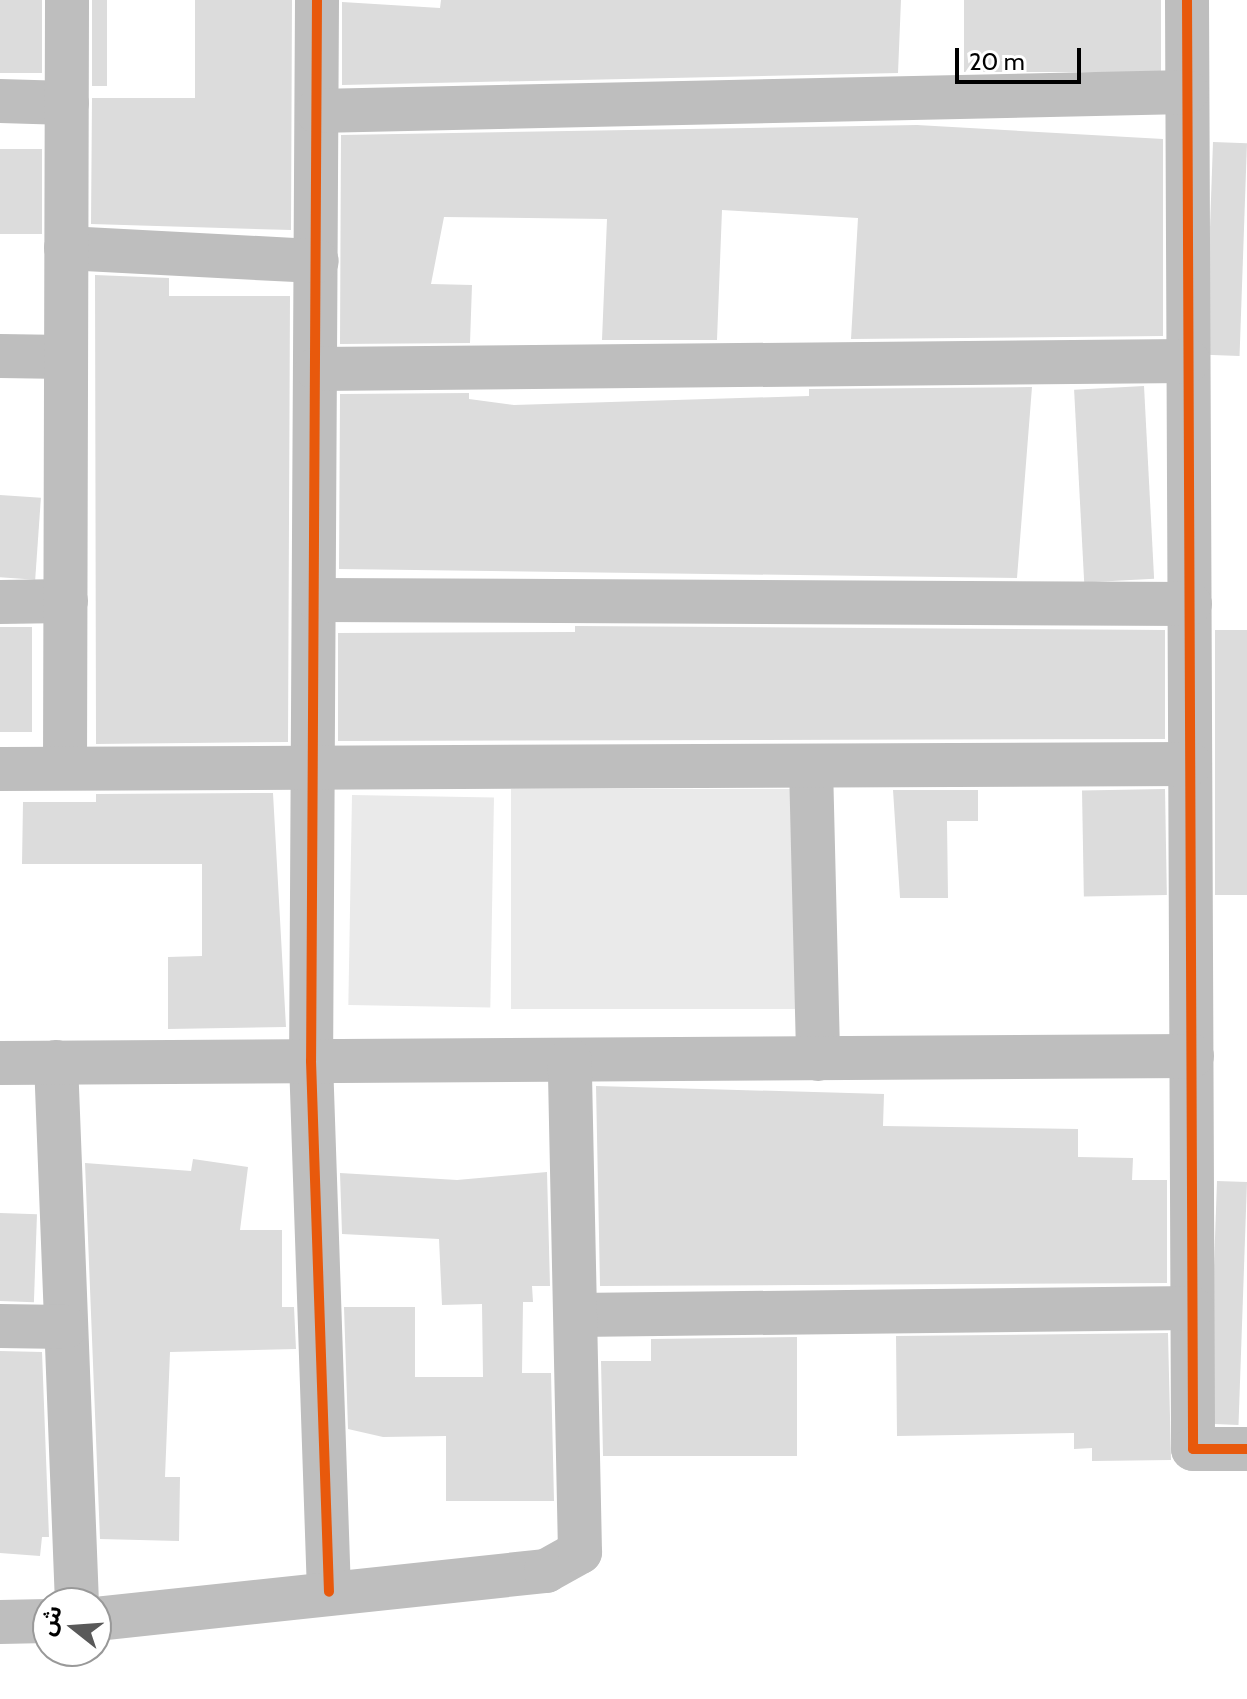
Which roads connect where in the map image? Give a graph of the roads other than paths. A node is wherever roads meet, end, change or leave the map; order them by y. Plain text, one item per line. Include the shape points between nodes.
1 (67, 0) edge
2 (317, 0) edge
3 (1187, 0) edge
4 (1187, 92) junction
5 (0, 101) edge
6 (67, 103) junction
7 (317, 111) junction
8 (66, 248) junction
9 (317, 261) junction
10 (0, 356) edge
11 (66, 357) junction
12 (1188, 361) junction
13 (317, 369) junction
14 (318, 600) junction
15 (66, 601) junction
16 (0, 602) edge
17 (1190, 604) junction
18 (1190, 764) junction
19 (811, 766) junction
20 (65, 768) junction
21 (318, 768) junction
22 (0, 769) edge
23 (1192, 1056) junction
24 (818, 1059) junction
25 (570, 1060) junction
26 (311, 1061) junction
27 (56, 1062) junction
28 (0, 1063) edge
29 (1192, 1308) junction
30 (576, 1315) junction
31 (0, 1326) edge
32 (65, 1327) junction
33 (1247, 1449) edge
34 (76, 1587) edge
35 (329, 1592) junction
36 (112, 1617) edge
37 (32, 1621) edge
38 (0, 1622) edge

1 - 6 street
2 - 7 street
3 - 4 street
4 - 7 street
4 - 12 street
5 - 6 street
6 - 8 street
7 - 9 street
8 - 9 street
8 - 11 street
9 - 13 street
10 - 11 street
11 - 15 street
12 - 13 street
12 - 17 street
13 - 14 street
14 - 17 street
14 - 21 street
15 - 16 street
15 - 20 street
17 - 18 street
18 - 19 street
18 - 23 street
19 - 21 street
19 - 24 street
20 - 21 street
20 - 22 street
21 - 26 street
23 - 24 street
23 - 29 street
24 - 25 street
25 - 26 street
25 - 30 street
26 - 27 street
26 - 35 street
27 - 28 street
27 - 32 street
29 - 30 street
29 - 33 street via 1193,1449
30 - 35 street via 580,1552 546,1571
31 - 32 street
32 - 34 street
35 - 36 street
37 - 38 street

